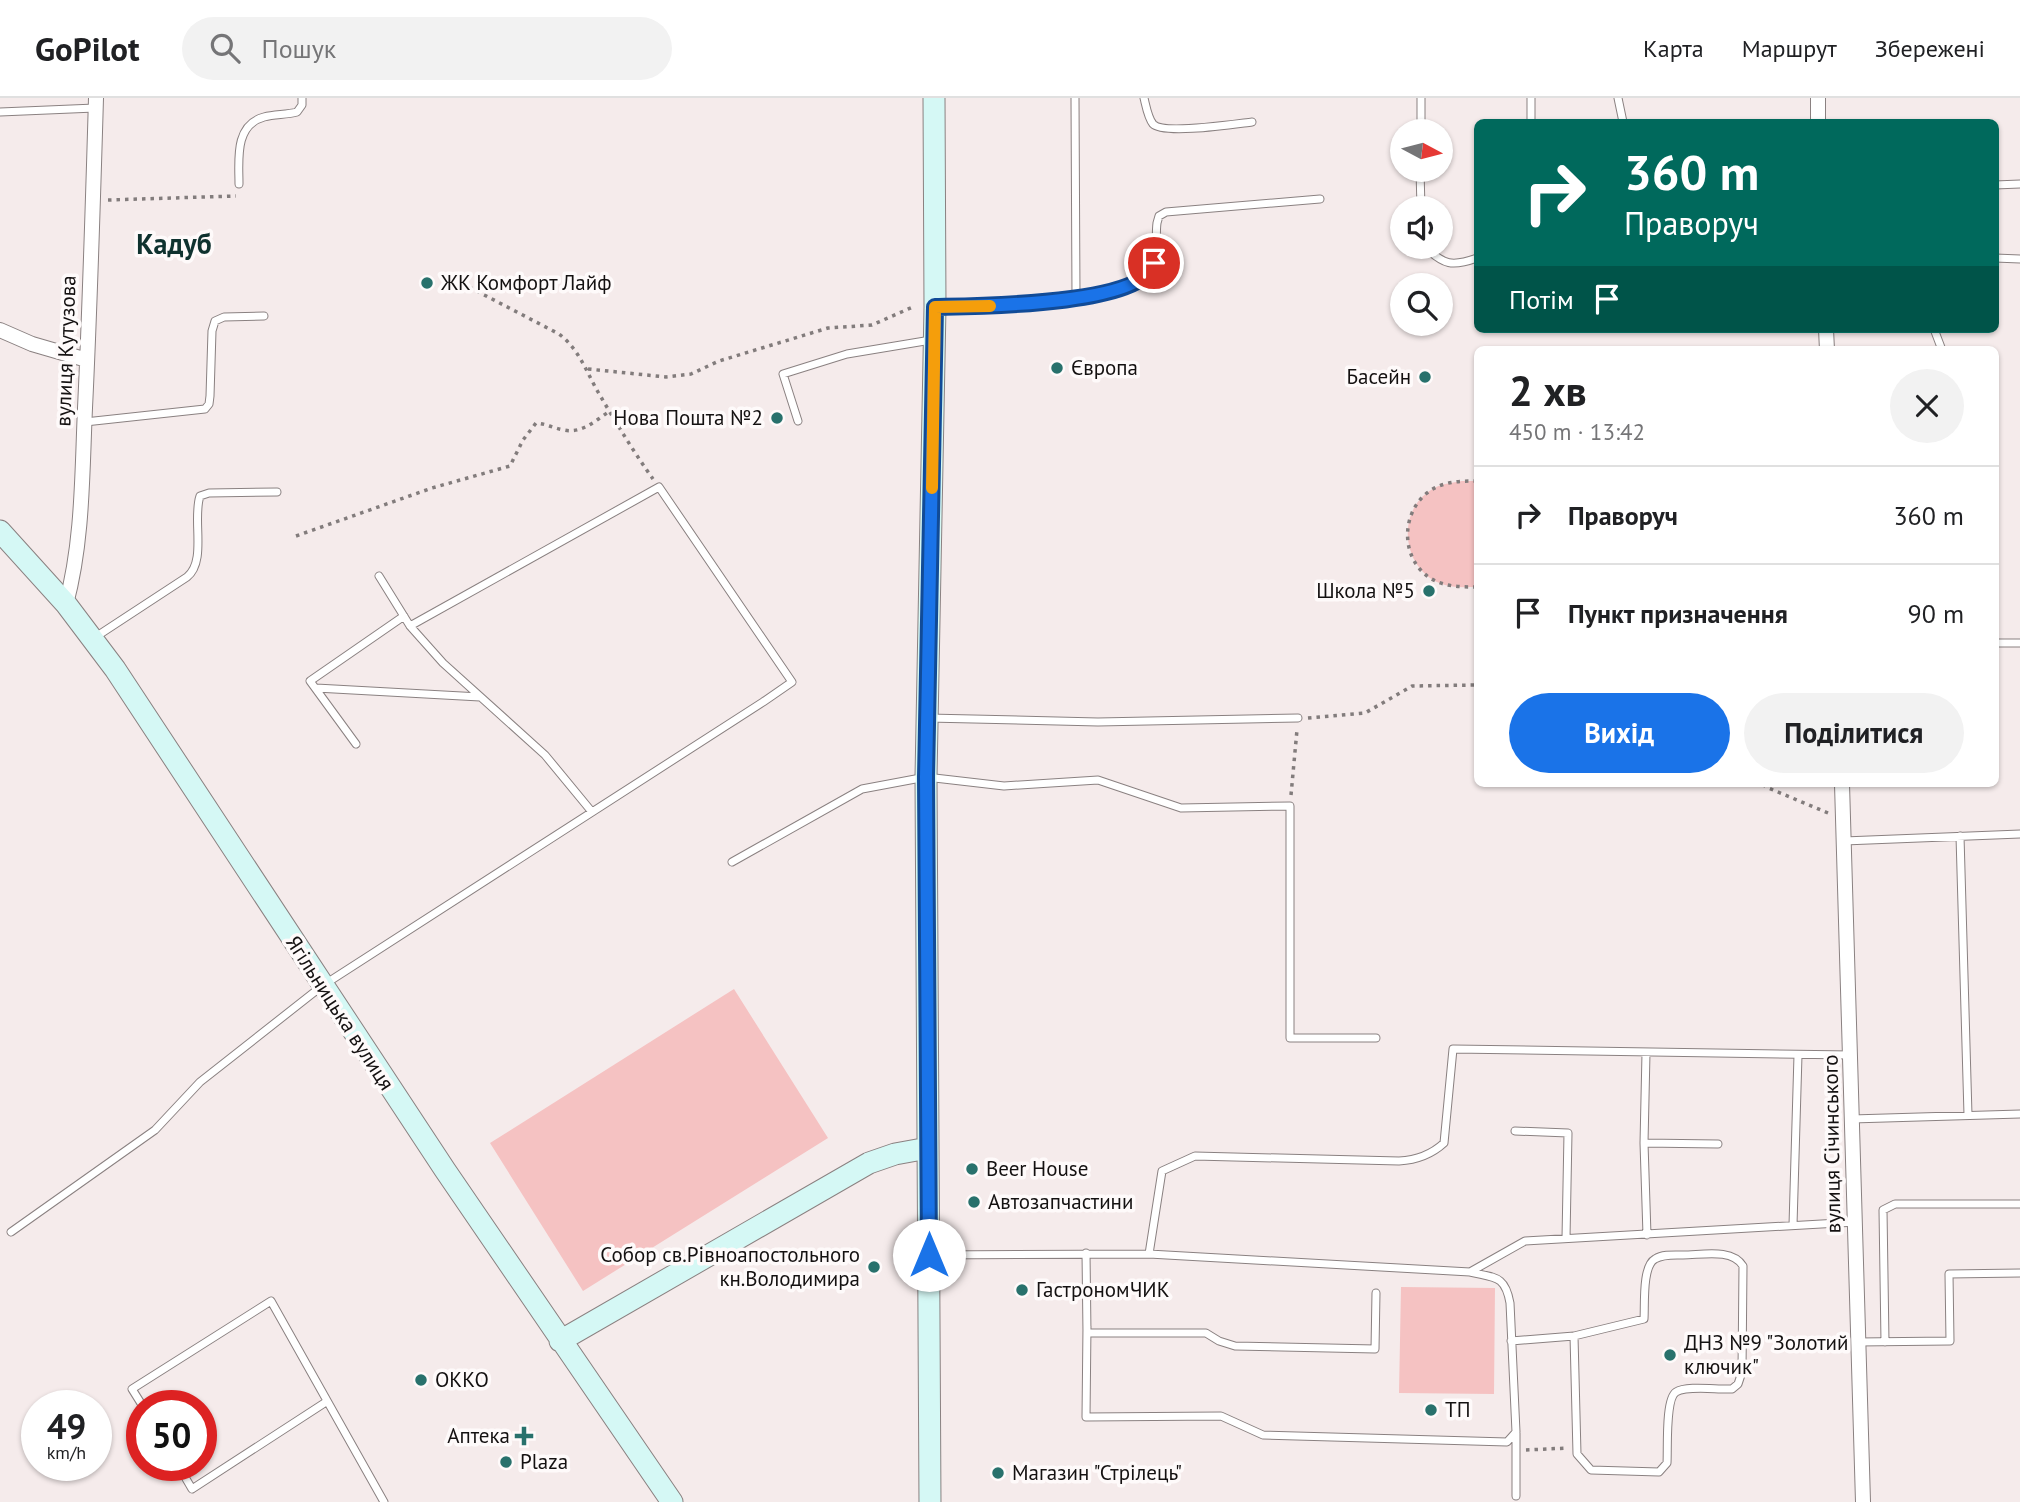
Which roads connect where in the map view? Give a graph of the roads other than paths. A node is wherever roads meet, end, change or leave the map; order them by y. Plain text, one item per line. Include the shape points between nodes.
1 (302, 98) edge
2 (934, 98) edge
3 (1075, 98) edge
4 (1144, 98) edge
5 (1421, 98) edge
6 (1531, 98) edge
7 (1618, 98) edge
8 (1818, 98) edge
9 (96, 103) edge
10 (0, 112) edge
11 (1421, 119) edge
12 (1531, 119) edge
13 (1622, 119) edge
14 (1818, 119) edge
15 (1252, 122) dead end
16 (239, 184) road end
17 (2020, 184) edge
18 (1999, 185) edge
19 (1320, 199) dead end
20 (1999, 258) edge
21 (1440, 259) edge
22 (1474, 259) edge
23 (2020, 259) edge
24 (1076, 297) junction
25 (925, 307) junction
26 (264, 316) dead end
27 (0, 330) edge
28 (935, 340) junction
29 (87, 360) junction
30 (798, 421) dead end
31 (85, 422) junction
32 (277, 492) dead end
33 (0, 531) edge
34 (379, 576) dead end
35 (66, 604) junction
36 (404, 616) junction
37 (410, 626) junction
38 (94, 639) junction
39 (1999, 643) edge
40 (2020, 643) edge
41 (316, 688) junction
42 (480, 697) junction
43 (928, 718) junction
44 (1298, 718) road end
45 (356, 744) dead end
46 (926, 777) junction
47 (1842, 787) edge
48 (592, 812) junction
49 (2020, 834) edge
50 (1960, 836) junction
51 (1843, 841) junction
52 (732, 862) dead end
53 (322, 986) junction
54 (1376, 1038) dead end
55 (1646, 1053) junction
56 (1798, 1055) junction
57 (1851, 1055) junction
58 (2020, 1114) edge
59 (1968, 1115) junction
60 (1852, 1119) junction
61 (1515, 1131) dead end
62 (1644, 1143) junction
63 (1718, 1144) dead end
64 (928, 1148) junction
65 (2020, 1204) edge
66 (1856, 1222) junction
67 (1793, 1226) junction
68 (11, 1232) dead end
69 (1647, 1234) junction
70 (1566, 1238) junction
71 (1086, 1254) junction
72 (1149, 1254) junction
73 (929, 1255) junction
74 (1470, 1272) junction
75 (2020, 1273) edge
76 (1376, 1293) dead end
77 (1087, 1333) junction
78 (1574, 1336) junction
79 (560, 1341) junction
80 (1511, 1341) junction
81 (1857, 1342) junction
82 (1885, 1342) junction
83 (133, 1390) edge
84 (326, 1402) junction
85 (1516, 1432) junction
86 (217, 1473) edge
87 (187, 1481) edge
88 (204, 1481) edge
89 (1516, 1496) dead end
90 (670, 1500) edge
91 (384, 1502) edge
92 (930, 1502) edge
93 (1863, 1502) edge

1 - 16 lane via 297,112 262,117 245,131 239,152
2 - 25 main road
3 - 24 lane
4 - 15 lane via 1152,123 1162,128
5 - 11 lane
6 - 12 lane
7 - 13 lane
8 - 14 street
9 - 10 lane
9 - 29 street, вулиця Кутузова
17 - 18 lane
19 - 24 lane via 1166,212 1158,219 1149,274 1128,286
20 - 23 lane
21 - 22 lane via 1461,263
24 - 25 lane via 1015,306
25 - 28 main road
26 - 31 lane via 215,321 205,410
27 - 29 street
28 - 30 lane via 848,354 783,374
28 - 43 main road
29 - 31 street, вулиця Кутузова
31 - 35 street, вулиця Кутузова via 74,569
32 - 38 lane via 200,496 194,570
33 - 35 main road, Ягільницька вулиця
34 - 36 lane
35 - 38 main road, Ягільницька вулиця
36 - 37 lane
36 - 41 lane via 310,681
37 - 42 lane
37 - 48 lane via 659,487 792,682
38 - 53 main road, Ягільницька вулиця
39 - 40 lane
41 - 42 lane
41 - 45 lane
42 - 48 lane via 545,755
43 - 44 lane via 1098,723
43 - 46 main road
46 - 52 lane via 862,789
46 - 54 lane via 1004,786 1098,780 1181,808 1290,806 1290,1038
46 - 64 main road
47 - 51 street, вулиця Січинського
48 - 53 lane
49 - 50 lane
50 - 51 lane
50 - 59 lane
51 - 57 street, вулиця Січинського
53 - 68 lane via 200,1082 155,1130
53 - 79 main road, Ягільницька вулиця
55 - 56 lane
55 - 62 lane
55 - 72 lane via 1453,1049 1444,1143 1432,1153 1411,1161 1195,1157 1162,1171
56 - 57 lane
56 - 67 lane
57 - 60 street, вулиця Січинського
58 - 59 lane
59 - 60 lane
60 - 66 street, вулиця Січинського
61 - 70 lane via 1568,1133
62 - 63 lane
62 - 69 lane
64 - 73 main road
64 - 79 main road via 869,1163
65 - 82 lane via 1895,1204 1883,1210
66 - 67 lane
66 - 81 street, вулиця Січинського
67 - 69 lane
69 - 70 lane
70 - 74 lane via 1525,1241
71 - 72 lane
71 - 73 lane
71 - 77 lane
72 - 74 lane
73 - 92 main road
74 - 80 lane via 1499,1279 1507,1287
75 - 82 lane via 1949,1274 1950,1341
76 - 77 lane via 1375,1349 1236,1346 1206,1333
77 - 85 lane via 1086,1417 1221,1416 1262,1435 1507,1441
78 - 78 lane via 1644,1319 1646,1271 1655,1258 1726,1255 1736,1257 1743,1266 1740,1381 1732,1389 1676,1391 1669,1406 1667,1460 1659,1472 1591,1470 1577,1454
78 - 80 lane
79 - 90 main road, Ягільницька вулиця
80 - 85 lane
81 - 82 lane
81 - 93 street, вулиця Січинського
83 - 84 lane via 271,1301
84 - 86 lane
84 - 91 lane
85 - 89 lane
87 - 88 lane via 192,1489

